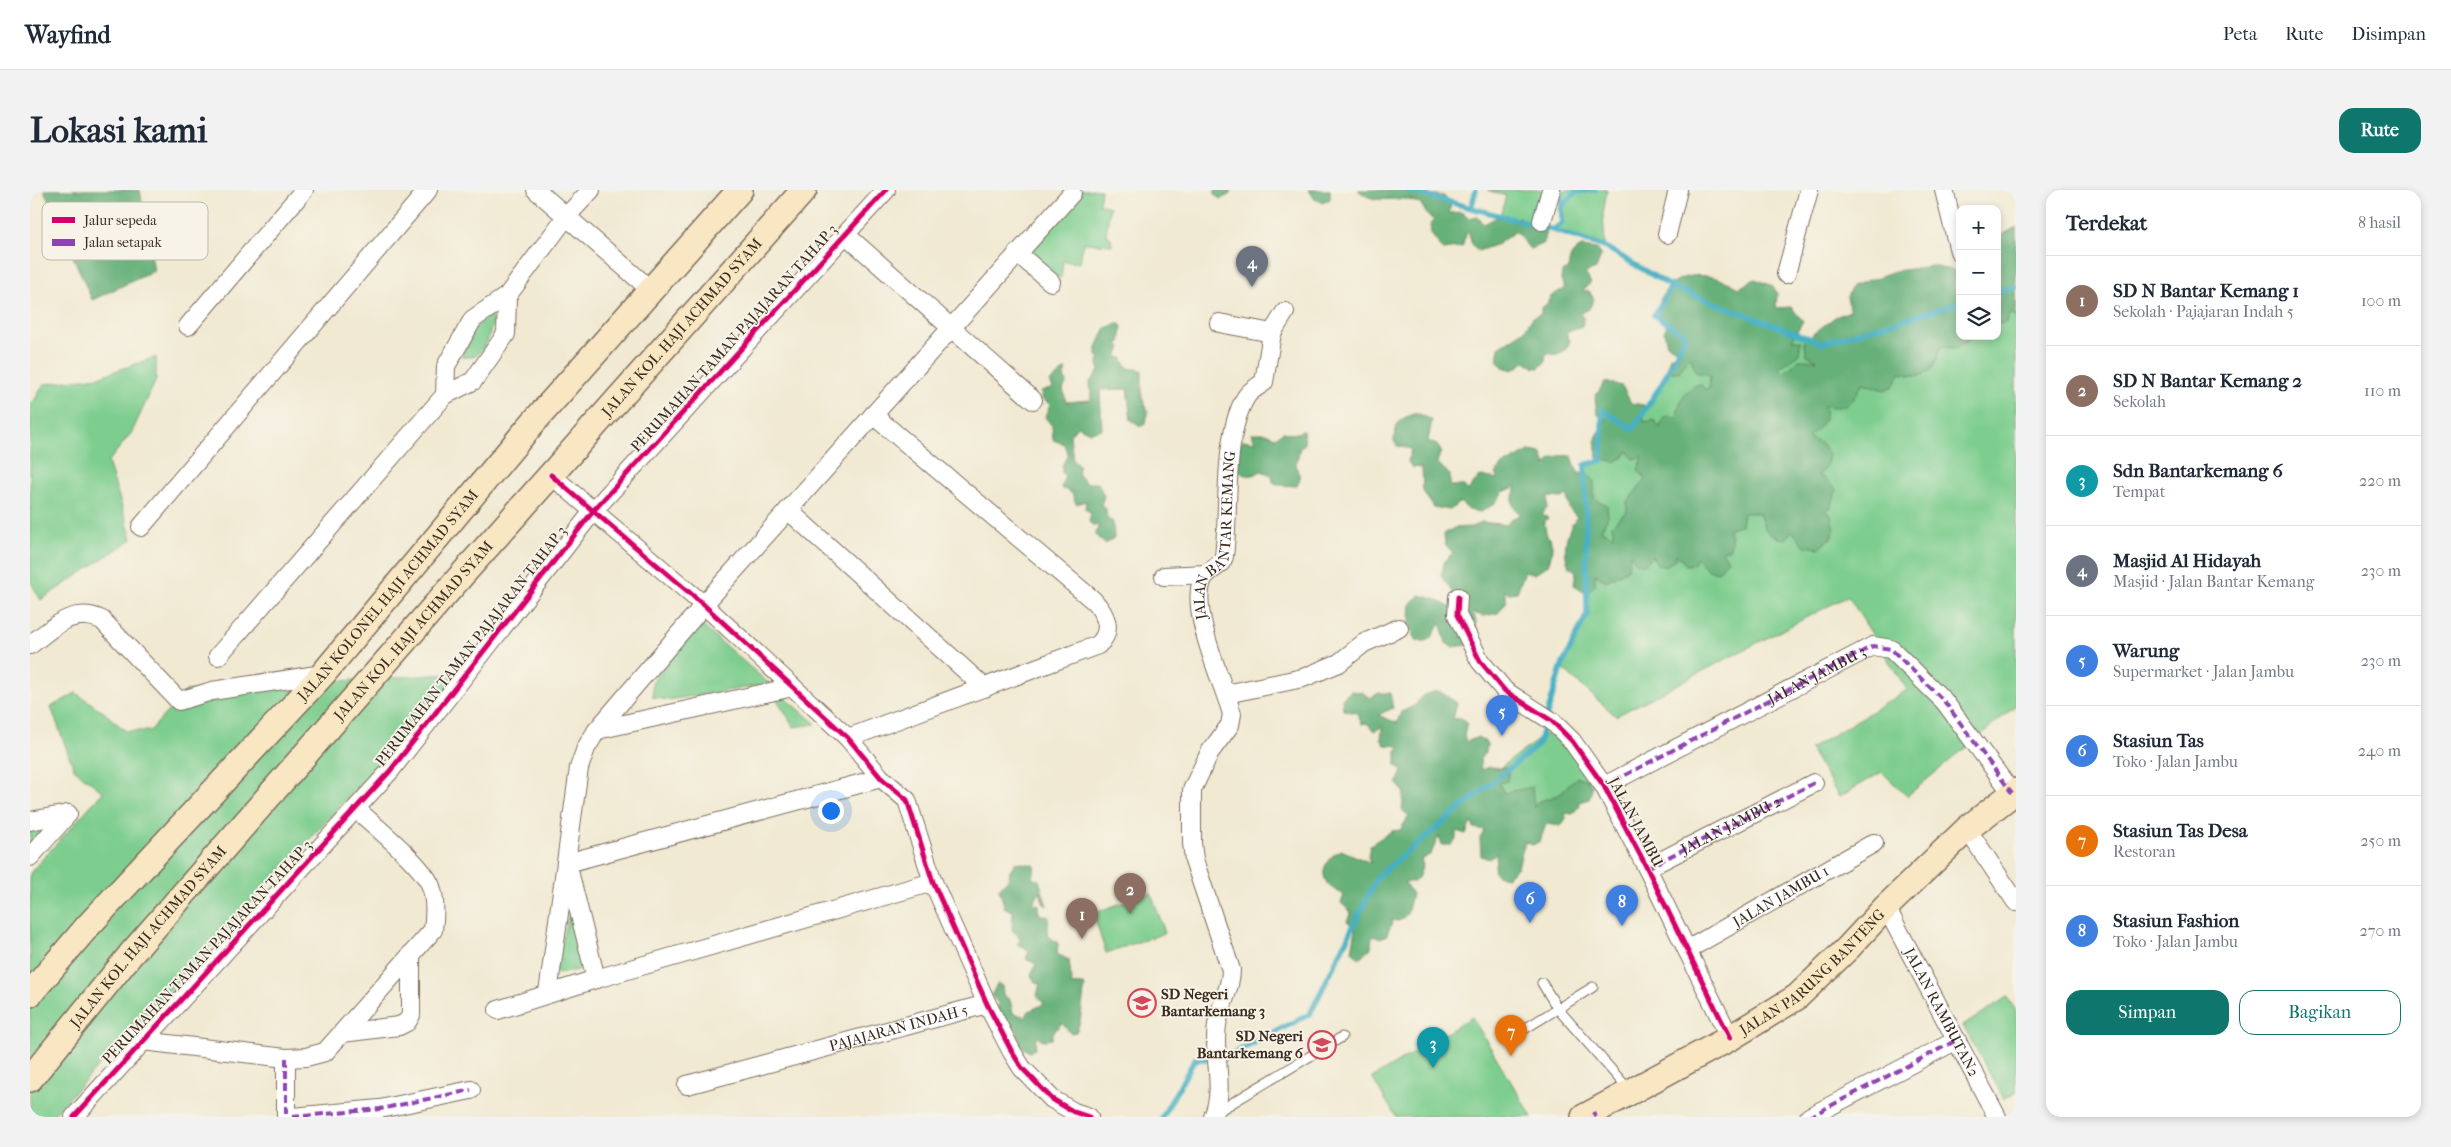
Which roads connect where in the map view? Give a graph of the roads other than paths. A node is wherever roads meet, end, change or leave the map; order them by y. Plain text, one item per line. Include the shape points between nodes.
1 (304, 190) edge
2 (428, 190) edge
3 (536, 190) edge
4 (591, 190) edge
5 (740, 190) edge
6 (804, 190) edge
7 (886, 190) edge
8 (1551, 190) edge
9 (1678, 190) edge
10 (1809, 190) edge
11 (1944, 190) edge
12 (1072, 193) dead end
13 (566, 217) junction
14 (1542, 221) dead end
15 (1667, 234) dead end
16 (846, 235) junction
17 (1959, 250) edge
18 (1017, 253) junction
19 (1786, 274) dead end
20 (1051, 282) dead end
21 (652, 291) junction
22 (508, 296) junction
23 (1286, 312) dead end
24 (1219, 323) dead end
25 (188, 326) dead end
26 (951, 326) junction
27 (1272, 333) junction
28 (445, 395) junction
29 (1033, 400) dead end
30 (873, 415) junction
31 (551, 475) junction
32 (594, 510) junction
33 (788, 510) junction
34 (140, 527) dead end
35 (1207, 574) junction
36 (1164, 576) dead end
37 (1458, 597) dead end
38 (704, 605) junction
39 (1399, 628) dead end
40 (30, 645) edge
41 (218, 656) dead end
42 (323, 674) junction
43 (793, 687) junction
44 (985, 688) junction
45 (1226, 694) junction
46 (597, 730) junction
47 (848, 738) junction
48 (881, 778) junction
49 (1814, 783) dead end
50 (1604, 786) junction
51 (2014, 792) edge
52 (356, 809) junction
53 (30, 821) edge
54 (1967, 829) junction
55 (1874, 843) dead end
56 (30, 857) edge
57 (567, 863) junction
58 (1647, 868) junction
59 (933, 882) junction
60 (2016, 902) edge
61 (1886, 907) junction
62 (1687, 950) junction
63 (411, 954) junction
64 (596, 979) junction
65 (1542, 983) dead end
66 (1593, 987) dead end
67 (30, 994) edge
68 (548, 994) junction
69 (987, 1004) junction
70 (1558, 1009) junction
71 (498, 1010) dead end
72 (342, 1033) junction
73 (1518, 1033) dead end
74 (1342, 1037) dead end
75 (1730, 1038) junction
76 (1957, 1040) junction
77 (143, 1041) junction
78 (286, 1058) junction
79 (30, 1079) edge
80 (687, 1085) dead end
81 (471, 1090) dead end
82 (1630, 1091) junction
83 (1213, 1115) edge
84 (1591, 1115) edge
85 (74, 1117) edge
86 (286, 1117) edge
87 (292, 1117) edge
88 (1089, 1117) edge
89 (1809, 1117) edge
90 (1997, 1117) edge

1 - 25 street
2 - 34 street
3 - 13 street
4 - 13 street
5 - 21 main road, JALAN KOLONEL HAJI ACHMAD SYAM
6 - 31 main road, JALAN KOL. HAJI ACHMAD SYAM
7 - 16 street, PERUMAHAN TAMAN PAJAJARAN TAHAP 3
8 - 14 street
9 - 15 street
10 - 19 street
11 - 17 street
12 - 18 street
13 - 21 street
13 - 22 street
16 - 26 street
16 - 32 street, PERUMAHAN TAMAN PAJAJARAN TAHAP 3
18 - 20 street
18 - 26 street
21 - 42 main road, JALAN KOLONEL HAJI ACHMAD SYAM via 531,425
22 - 28 street via 473,319 446,366
22 - 28 street via 506,334 473,381
23 - 27 street, JALAN BANTAR KEMANG
24 - 27 street
26 - 29 street
26 - 30 street
27 - 35 street, JALAN BANTAR KEMANG via 1264,382 1246,397 1233,441 1223,562
28 - 41 street
30 - 33 street
30 - 44 street via 1093,600 1106,619 1108,630 1098,645
31 - 32 street
31 - 79 main road, JALAN KOL. HAJI ACHMAD SYAM via 131,954
32 - 38 street
32 - 52 street, PERUMAHAN TAMAN PAJAJARAN TAHAP 3 via 390,771
33 - 38 street
33 - 44 street
35 - 36 street
35 - 45 street, JALAN BANTAR KEMANG via 1201,586 1202,608 1210,651
37 - 50 street, JALAN JAMBU via 1457,615 1480,661 1505,690 1552,721 1572,741
38 - 43 street
38 - 46 street
39 - 45 street via 1364,643 1338,663 1303,678
40 - 42 street via 64,620 78,614 90,614 102,620 179,701 212,691
42 - 67 main road, JALAN KOLONEL HAJI ACHMAD SYAM via 87,927
43 - 46 street
43 - 47 street
44 - 47 street
45 - 83 street, JALAN BANTAR KEMANG via 1232,714 1230,725 1210,752 1192,790 1194,860 1231,970 1217,1027 1219,1080
46 - 57 street via 579,768
47 - 48 street
48 - 57 street
48 - 59 street via 907,800
49 - 58 street, JALAN JAMBU 2
50 - 51 street, JALAN JAMBU 3 via 1873,646 1891,649 1944,701
50 - 58 street, JALAN JAMBU
51 - 54 main road, JALAN PARUNG BANTENG
52 - 63 street via 422,872 430,884 434,899 433,930
52 - 77 street, PERUMAHAN TAMAN PAJAJARAN TAHAP 3
53 - 56 street via 68,814
54 - 60 street
54 - 61 main road, JALAN PARUNG BANTENG
55 - 62 street, JALAN JAMBU 1
57 - 64 street
57 - 68 street
58 - 62 street, JALAN JAMBU
59 - 64 street
59 - 69 street
61 - 75 main road, JALAN PARUNG BANTENG via 1797,997
61 - 76 street, JALAN RAMBUTAN2
62 - 75 street, JALAN JAMBU
63 - 72 street
63 - 72 street via 411,1015 406,1022 398,1026
64 - 68 street
65 - 70 lane
66 - 70 lane
68 - 71 street
69 - 80 street, PAJAJARAN INDAH 5
69 - 88 street, PAJAJARAN INDAH 5 via 1022,1068 1052,1099
70 - 73 lane
70 - 82 lane
72 - 78 street via 325,1052
74 - 83 lane
75 - 82 main road, JALAN PARUNG BANTENG
76 - 89 street
76 - 90 street, JALAN RAMBUTAN2
77 - 78 street
77 - 85 street, PERUMAHAN TAMAN PAJAJARAN TAHAP 3
78 - 86 street
81 - 87 street via 380,1109
82 - 84 main road, JALAN PARUNG BANTENG

